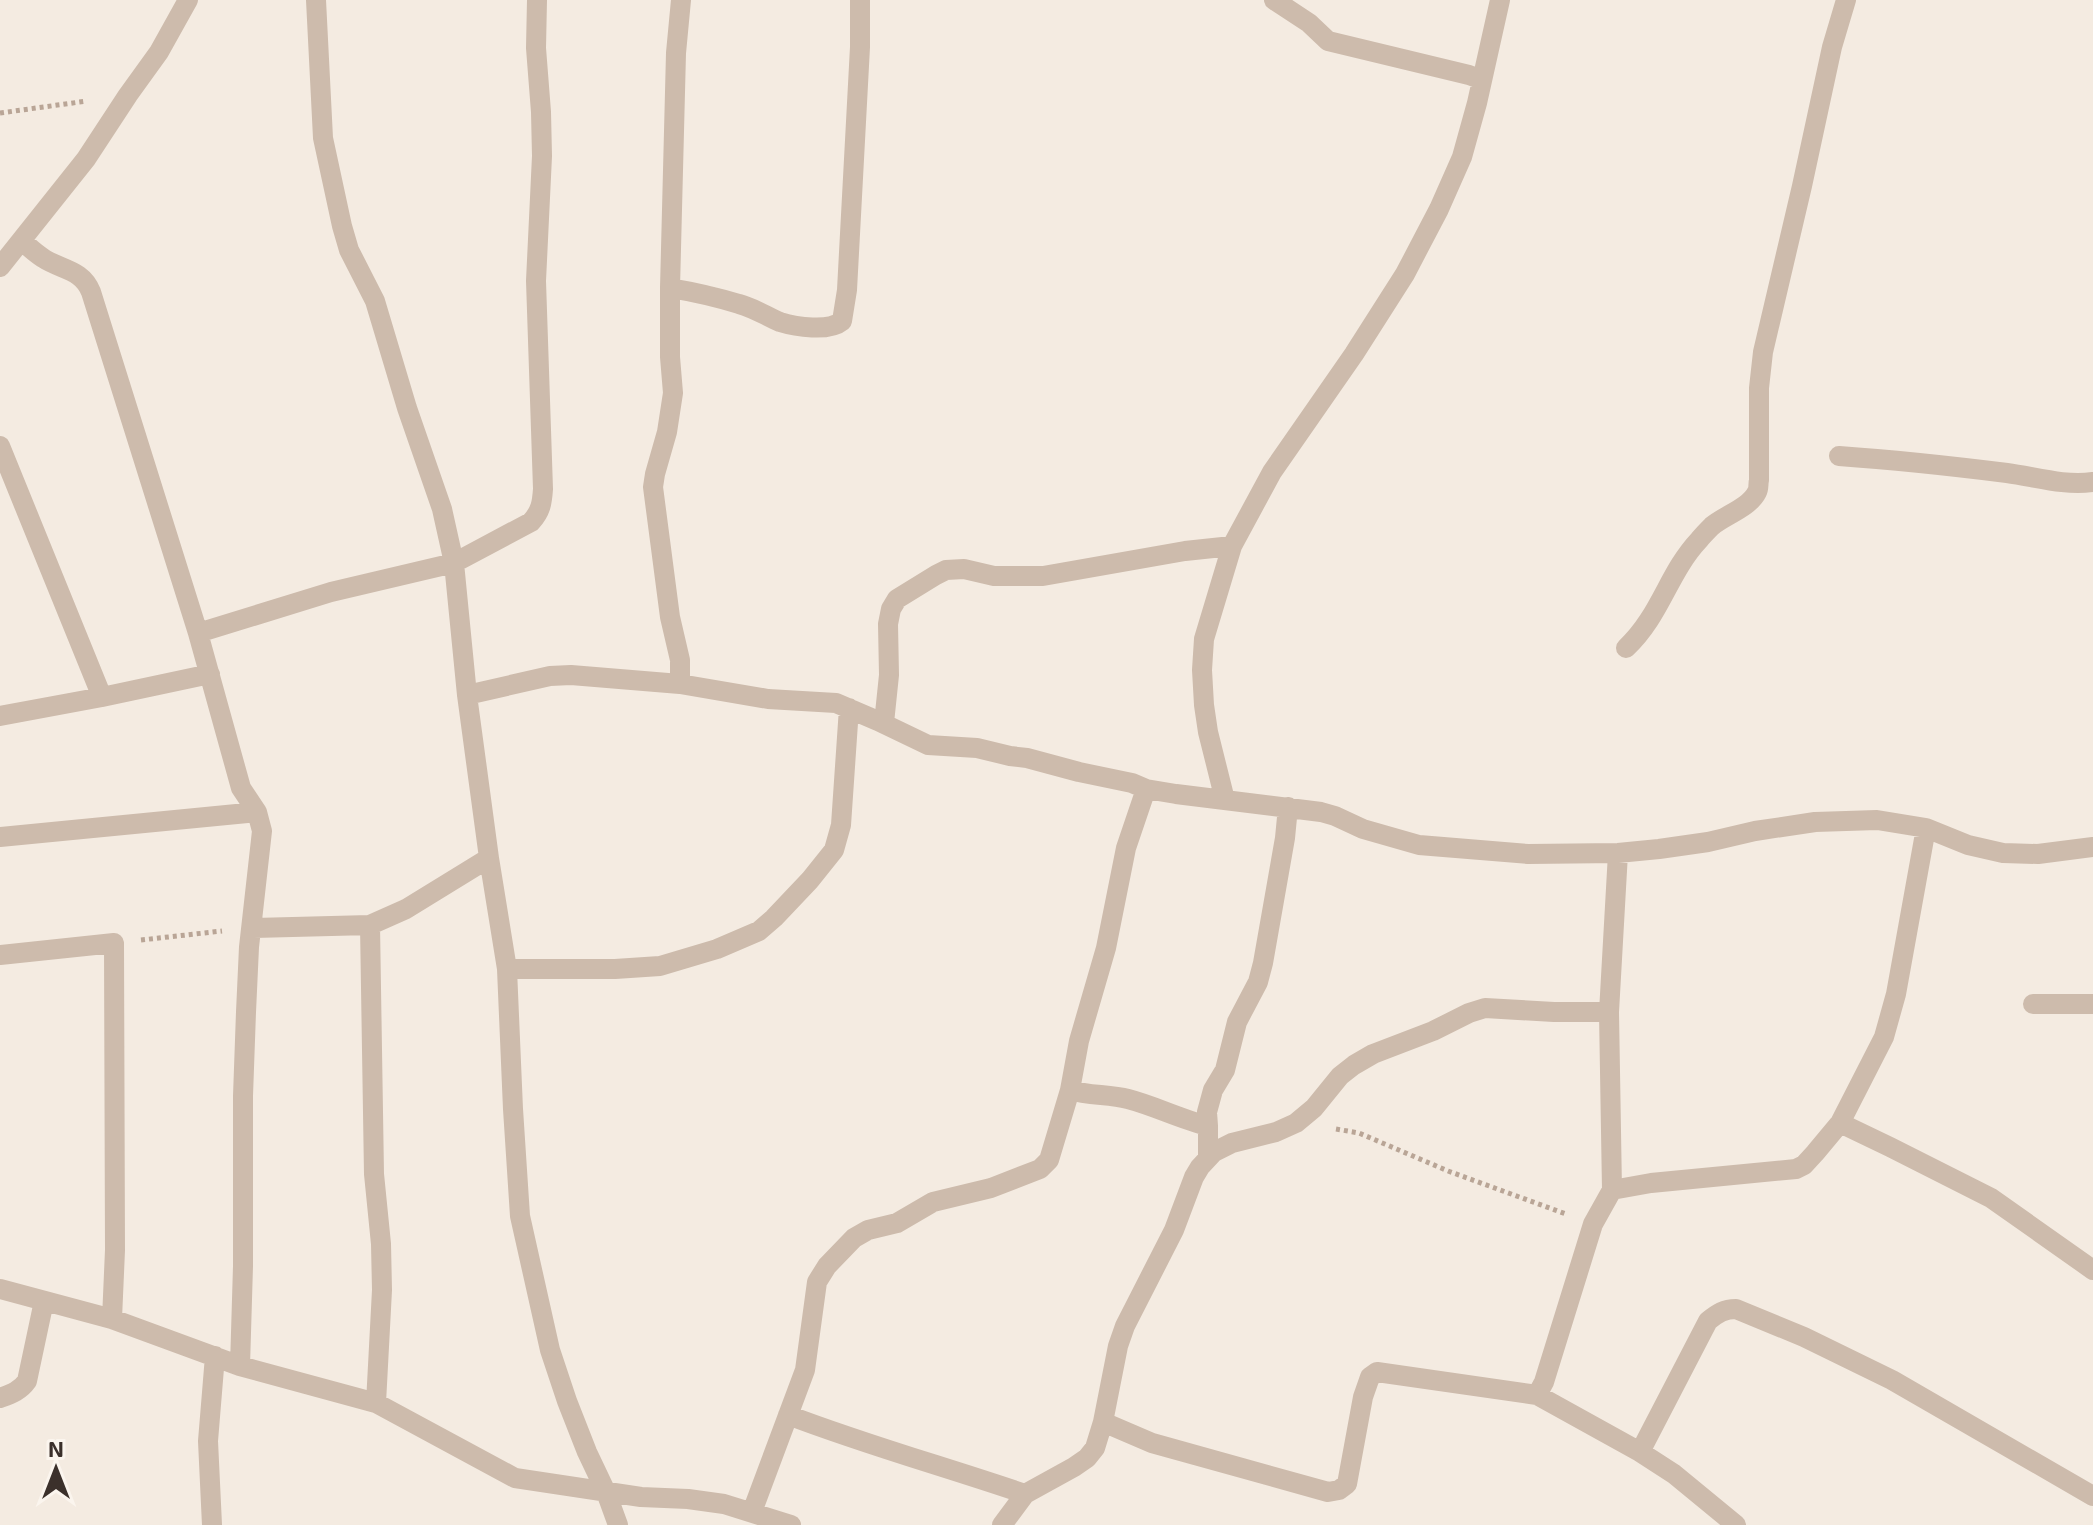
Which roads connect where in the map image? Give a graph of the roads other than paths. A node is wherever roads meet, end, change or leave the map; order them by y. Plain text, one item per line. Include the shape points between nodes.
1 (188, 0) edge
2 (316, 0) edge
3 (537, 0) edge
4 (681, 0) edge
5 (860, 0) edge
6 (1274, 0) edge
7 (1500, 0) edge
8 (1846, 0) edge
9 (1482, 80) junction
10 (22, 241) junction
11 (0, 267) edge
12 (670, 288) junction
13 (0, 446) edge
14 (1839, 456) dead end
15 (2093, 482) edge
16 (1232, 546) junction
17 (454, 563) junction
18 (198, 633) junction
19 (1626, 648) dead end
20 (210, 674) junction
21 (680, 684) junction
22 (467, 695) junction
23 (102, 697) junction
24 (849, 708) junction
25 (0, 716) edge
26 (884, 723) junction
27 (1146, 789) junction
28 (1225, 800) junction
29 (1288, 807) junction
30 (257, 812) junction
31 (1926, 828) junction
32 (0, 837) edge
33 (2093, 847) edge
34 (1618, 853) junction
35 (489, 858) junction
36 (370, 925) junction
37 (251, 928) junction
38 (0, 955) edge
39 (507, 969) junction
40 (2033, 1004) dead end
41 (2093, 1004) edge
42 (1609, 1012) junction
43 (1070, 1090) junction
44 (1840, 1123) junction
45 (1208, 1126) junction
46 (1208, 1157) junction
47 (1612, 1190) junction
48 (2093, 1270) edge
49 (0, 1289) edge
50 (44, 1301) junction
51 (112, 1319) junction
52 (215, 1356) junction
53 (240, 1366) junction
54 (1537, 1395) junction
55 (0, 1398) edge
56 (376, 1403) junction
57 (788, 1415) junction
58 (1103, 1422) junction
59 (1640, 1452) junction
60 (606, 1492) junction
61 (1025, 1494) junction
62 (2093, 1496) edge
63 (752, 1512) junction
64 (212, 1525) edge
65 (618, 1525) edge
66 (791, 1525) edge
67 (1002, 1525) edge
68 (1736, 1525) edge

1 - 10 street via 86,159
2 - 17 street via 323,138 342,226 375,301 442,509
3 - 17 street via 542,504 531,522
4 - 12 street
5 - 12 street via 842,321 836,326 786,323 742,304
6 - 9 street via 1328,41
7 - 9 street
8 - 19 street via 1763,352 1757,493 1696,544 1656,612
9 - 16 street via 1462,157 1405,274 1286,449
10 - 11 street
10 - 18 street via 88,284
12 - 21 street via 672,403 653,487
13 - 23 street
14 - 15 street via 1914,461 2075,485
16 - 26 street via 1043,576 994,576 964,569 936,575 897,599 891,609
16 - 28 street via 1204,639 1202,670 1208,732
17 - 18 street via 331,592
17 - 22 street
18 - 20 street
20 - 23 street
20 - 30 street via 241,788
21 - 22 street via 550,676
21 - 24 street
22 - 35 street
23 - 25 street
24 - 26 street
24 - 39 street via 841,825 834,850 759,931 660,966
26 - 27 street via 928,745 1027,758
27 - 28 street
27 - 43 street via 1126,848
28 - 29 street
29 - 34 street via 1335,816 1419,845 1490,853
29 - 45 street via 1263,963 1213,1090
30 - 32 street
30 - 37 street via 262,840
31 - 33 street via 2003,853
31 - 34 street via 1877,820 1815,822
31 - 44 street via 1884,1037
34 - 42 street
35 - 36 street
35 - 39 street
36 - 37 street
36 - 56 street via 374,1174 382,1290
37 - 53 street
38 - 51 street via 114,943
39 - 60 street via 520,1216 550,1350
40 - 41 street
42 - 46 street via 1485,1008 1469,1013 1354,1065 1296,1123 1232,1143
42 - 47 street
43 - 45 street via 1129,1099
43 - 57 street via 1049,1160 1040,1169 933,1202 897,1223 868,1230 841,1250 817,1282 805,1370
44 - 47 street via 1796,1169
44 - 48 street via 1991,1198
45 - 46 street
46 - 58 street via 1125,1326
47 - 54 street via 1593,1224
49 - 50 street
50 - 51 street
50 - 55 street via 27,1381
51 - 52 street
52 - 53 street
52 - 64 street via 208,1441
53 - 56 street
54 - 58 street via 1377,1372 1363,1397 1347,1484 1328,1492 1152,1443
54 - 59 street
56 - 60 street via 515,1478
57 - 61 street
57 - 63 street
58 - 61 street via 1087,1458
59 - 62 street via 1708,1321 1736,1309 1892,1380
59 - 68 street
60 - 63 street via 688,1499
60 - 65 street
61 - 67 street
63 - 66 street

